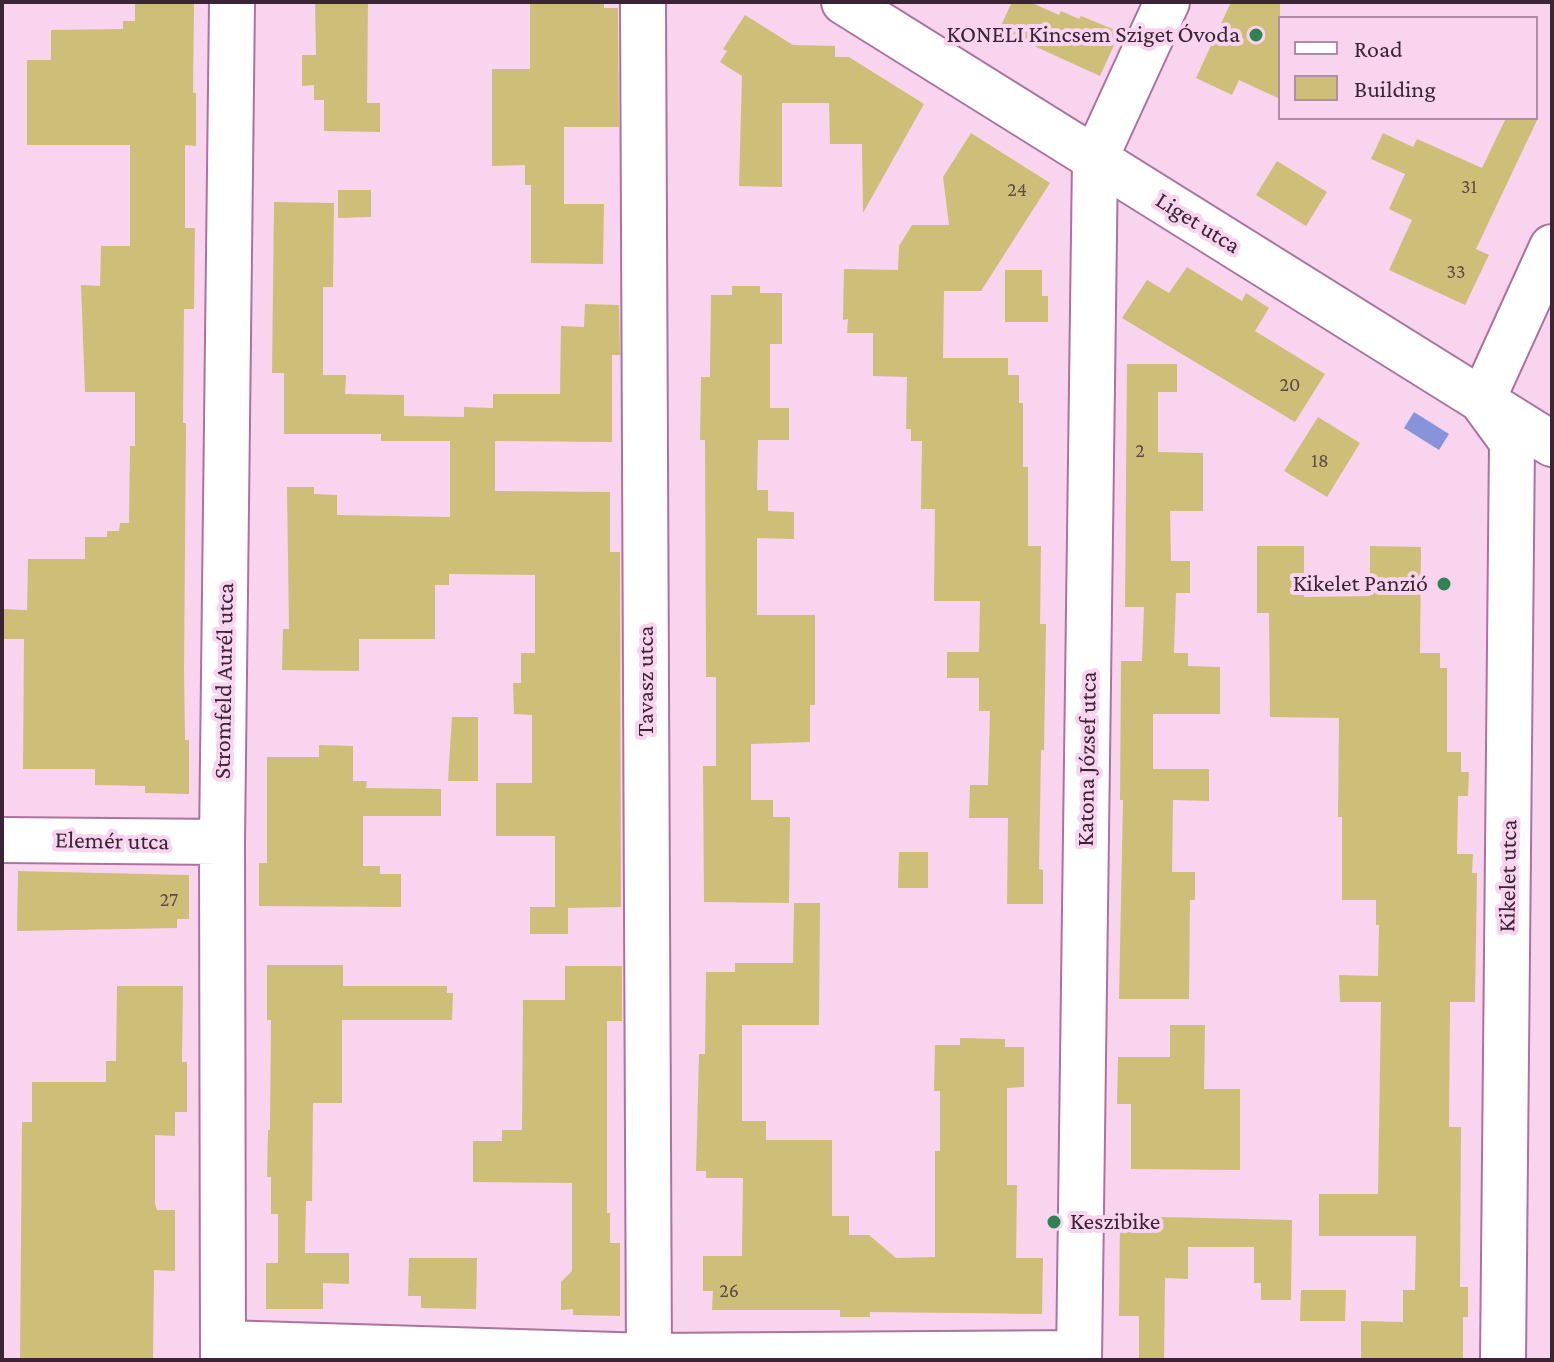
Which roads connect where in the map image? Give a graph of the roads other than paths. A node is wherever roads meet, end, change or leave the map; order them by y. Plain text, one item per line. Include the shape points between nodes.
1 (232, 2) edge
2 (643, 2) edge
3 (844, 2) edge
4 (1167, 2) edge
5 (1095, 159) junction
6 (1552, 247) edge
7 (1482, 401) junction
8 (1552, 444) edge
9 (2, 840) edge
10 (222, 842) junction
11 (223, 1352) edge
12 (1079, 1357) edge
13 (649, 1358) edge
14 (1503, 1360) edge

1 - 10 street, Stromfeld Aurél utca
2 - 13 street, Tavasz utca
3 - 5 street, Liget utca
4 - 5 street
5 - 7 street, Liget utca
5 - 12 street, Katona József utca
6 - 7 street
7 - 8 street, Liget utca
7 - 14 street, Kikelet utca via 1512,442
9 - 10 street, Elemér utca
10 - 11 street, Stromfeld Aurél utca
11 - 13 street
12 - 13 street

